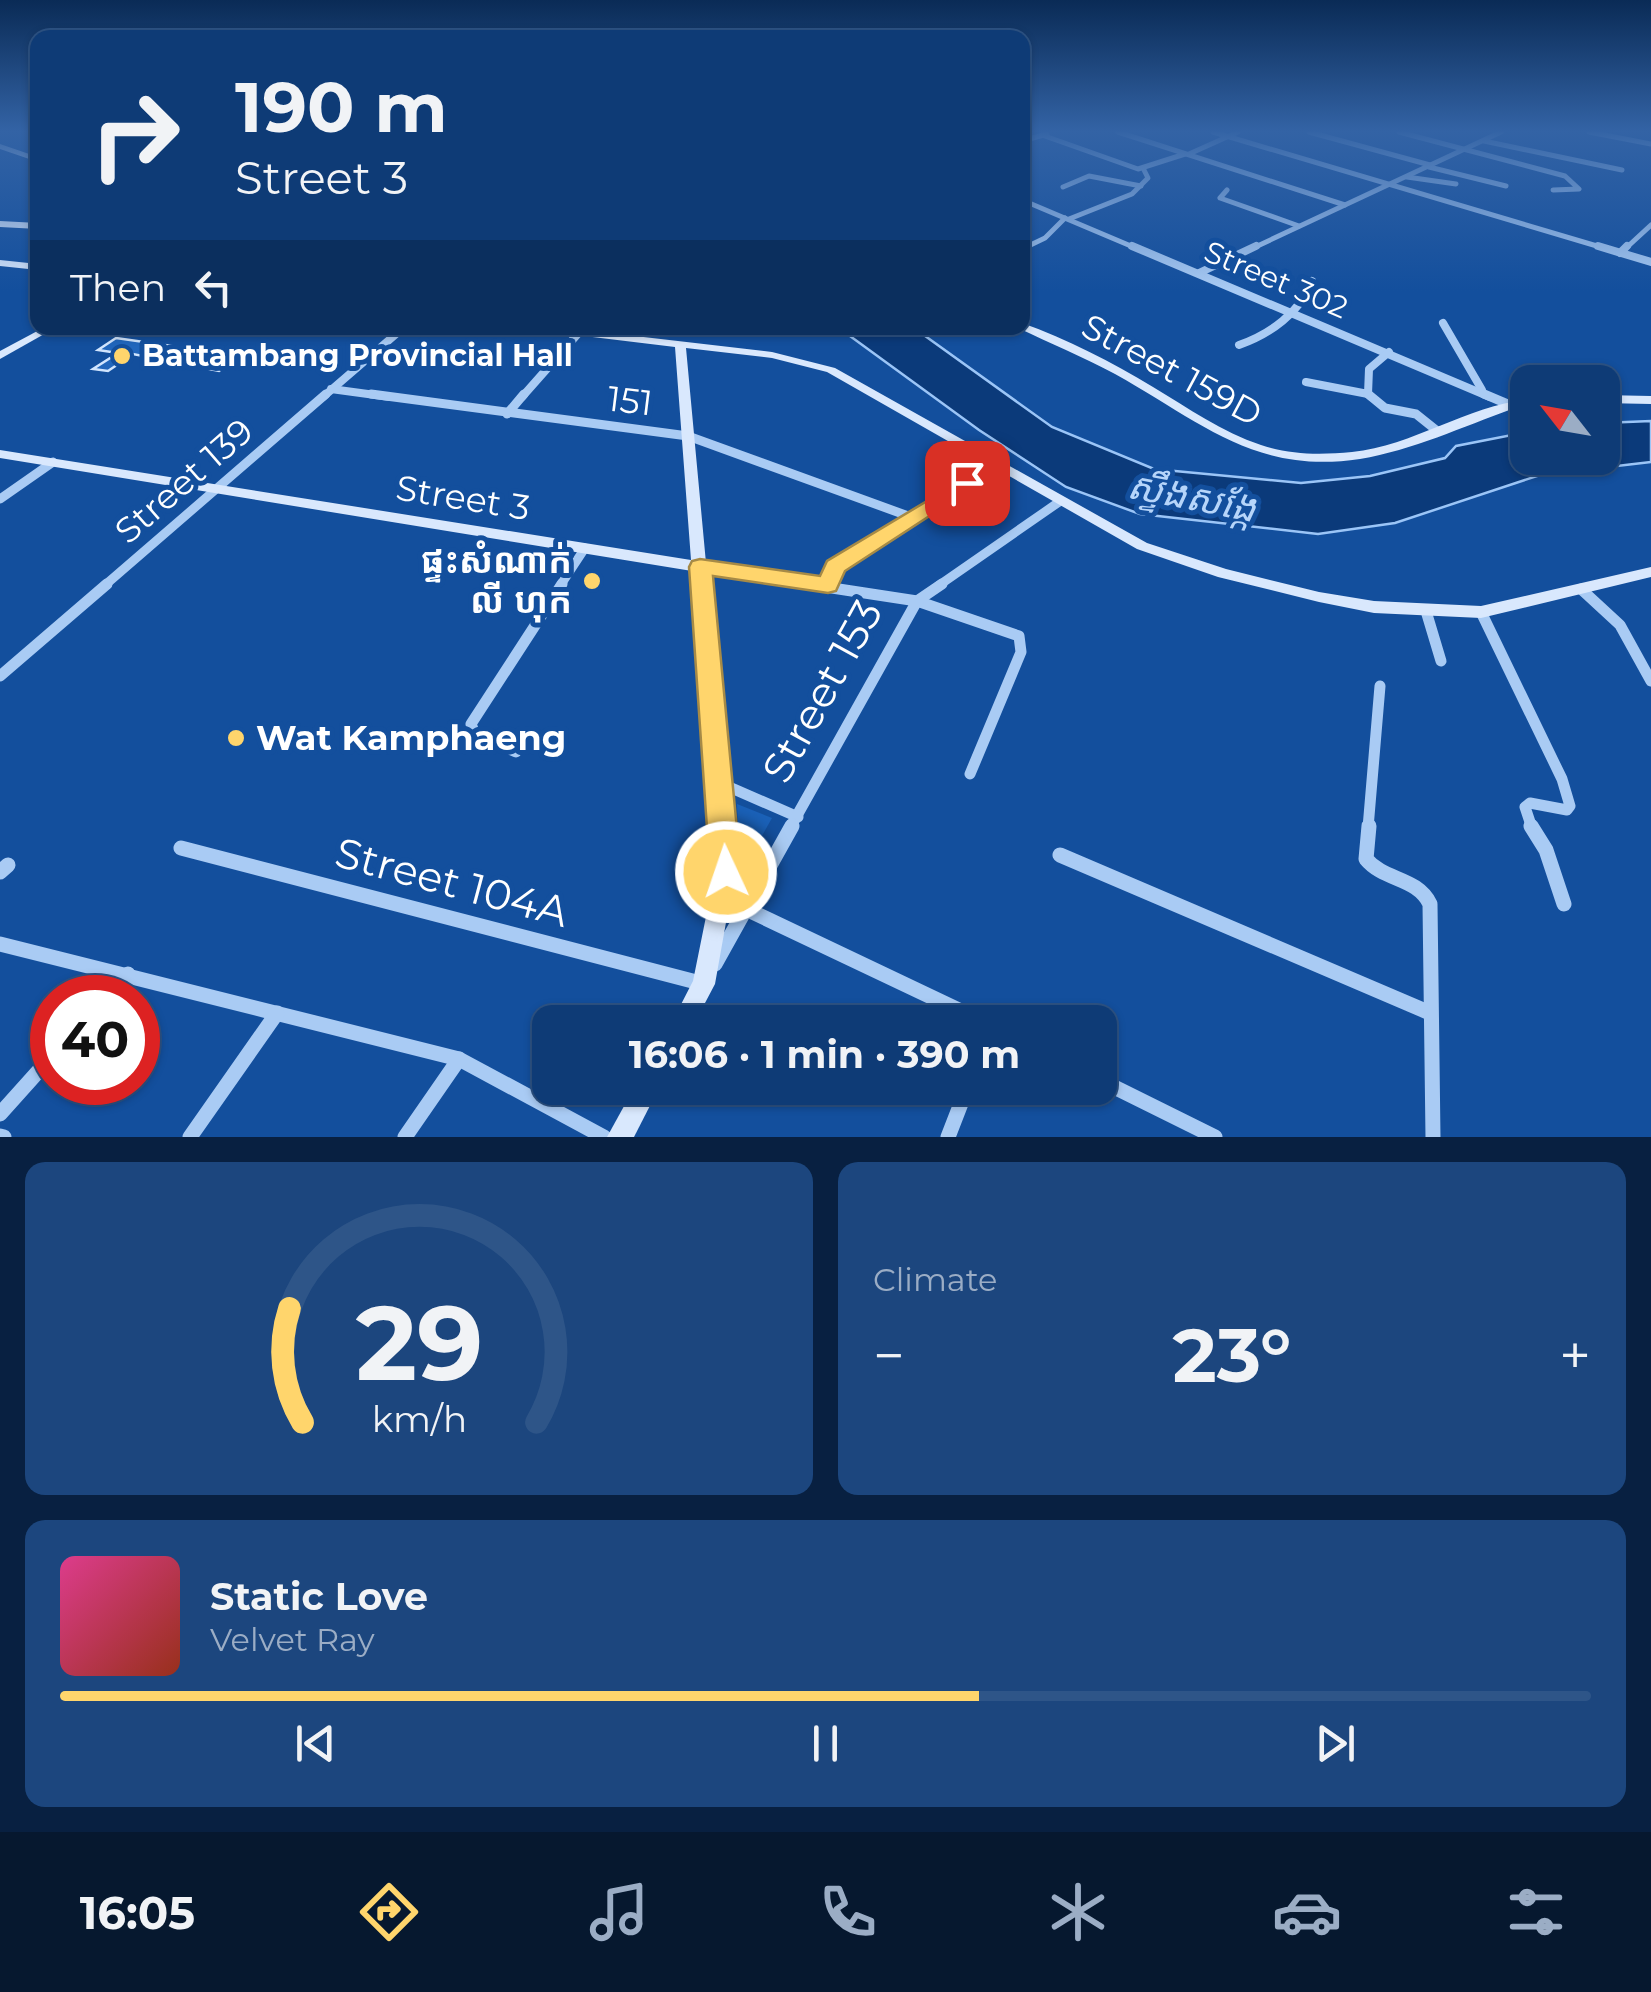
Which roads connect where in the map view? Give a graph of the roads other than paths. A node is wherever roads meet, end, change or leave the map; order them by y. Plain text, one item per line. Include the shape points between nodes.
1 (1070, 185) edge
2 (1137, 185) edge
3 (1282, 185) edge
4 (1386, 185) edge
5 (1392, 185) edge
6 (1498, 185) edge
7 (1575, 185) edge
8 (1141, 186) joint
9 (1506, 186) dead end
10 (1063, 188) dead end
11 (1227, 190) dead end
12 (1553, 190) dead end
13 (1030, 203) edge
14 (1344, 205) junction
15 (1067, 218) junction
16 (0, 224) edge
17 (1651, 225) edge
18 (30, 226) edge
19 (1300, 226) junction
20 (1030, 245) edge
21 (1620, 253) junction
22 (1651, 262) edge
23 (0, 263) edge
24 (30, 266) edge
25 (1199, 273) junction
26 (1312, 281) dead end
27 (1292, 312) junction
28 (1443, 323) dead end
29 (1030, 330) edge
30 (38, 335) edge
31 (396, 335) edge
32 (577, 335) edge
33 (616, 335) edge
34 (680, 344) junction
35 (1238, 345) dead end
36 (1390, 352) junction
37 (0, 356) edge
38 (1306, 382) dead end
39 (331, 389) junction
40 (1482, 390) junction
41 (1368, 394) junction
42 (1620, 400) edge
43 (1651, 400) edge
44 (1510, 405) joint
45 (507, 414) junction
46 (1436, 430) junction
47 (688, 436) junction
48 (0, 454) edge
49 (53, 462) junction
50 (995, 466) junction
51 (218, 488) junction
52 (0, 499) edge
53 (1059, 502) junction
54 (910, 518) junction
55 (585, 548) junction
56 (700, 567) junction
57 (1651, 572) edge
58 (828, 585) junction
59 (1581, 589) junction
60 (917, 601) junction
61 (1426, 611) junction
62 (1480, 612) junction
63 (1441, 661) dead end
64 (0, 676) edge
65 (1651, 681) edge
66 (1380, 686) dead end
67 (516, 752) dead end
68 (970, 774) dead end
69 (720, 783) junction
70 (798, 818) junction
71 (182, 848) dead end
72 (1060, 856) dead end
73 (726, 872) junction
74 (1564, 904) dead end
75 (746, 910) junction
76 (1, 945) edge
77 (128, 974) joint
78 (704, 984) junction
79 (692, 1005) edge
80 (948, 1005) edge
81 (1430, 1012) junction
82 (277, 1013) junction
83 (459, 1060) junction
84 (30, 1081) edge
85 (1117, 1088) edge
86 (638, 1105) edge
87 (960, 1105) edge
88 (0, 1114) edge
89 (190, 1137) edge
90 (404, 1137) edge
91 (604, 1137) edge
92 (620, 1137) edge
93 (948, 1137) edge
94 (1214, 1137) edge
95 (1432, 1137) edge

1 - 10 street
2 - 8 street
3 - 14 street
4 - 14 street
5 - 21 street
6 - 9 street
7 - 12 street via 1579,189
8 - 15 street via 1096,211
11 - 19 street via 1220,198
13 - 15 street, Street 302
14 - 19 street
15 - 20 street
15 - 25 street, Street 302
16 - 18 street
17 - 21 street
19 - 25 street
21 - 22 street
23 - 24 street
25 - 27 street, Street 302
26 - 27 street
27 - 35 street
27 - 36 street, Street 302
28 - 40 street
29 - 46 street, Street 159D via 1249,448 1342,457
30 - 37 street
31 - 39 street, Street 139
32 - 45 street
33 - 34 street
34 - 47 street
34 - 50 street via 831,370
36 - 40 street, Street 302
36 - 41 street via 1368,369
38 - 41 street
39 - 45 street, 151
39 - 51 street, Street 139
40 - 44 street, Street 302
41 - 46 street
42 - 43 street
44 - 46 street, Street 159D
45 - 47 street, 151
47 - 54 street, 151
47 - 56 street
48 - 49 street, Street 3
49 - 51 street, Street 3
49 - 52 street
50 - 53 street
50 - 54 street
51 - 55 street, Street 3
51 - 64 street, Street 139
53 - 60 street, Street 153
53 - 61 street via 1142,546 1223,573 1333,600
54 - 58 street via 835,566
55 - 56 street, Street 3
55 - 67 street via 470,724 475,734
56 - 58 street, Street 3
56 - 69 street
57 - 59 street
58 - 60 street, Street 3
59 - 62 street
59 - 65 street via 1620,625
60 - 68 street, Street 3 via 1023,639
60 - 70 street, Street 153
61 - 62 street
61 - 63 street
62 - 74 street via 1551,753 1570,806 1525,807
66 - 81 street via 1366,859 1382,875 1427,894
69 - 70 street
69 - 73 street
70 - 75 street, Street 153
71 - 78 street, Street 104A
72 - 81 street
73 - 75 street
73 - 78 street
75 - 78 street, Street 153
75 - 80 street
76 - 77 street
77 - 82 street
78 - 79 street, Street 153
81 - 95 street
82 - 83 street
82 - 89 street
83 - 90 street
83 - 91 street
84 - 88 street
85 - 94 street
86 - 92 street
87 - 93 street

